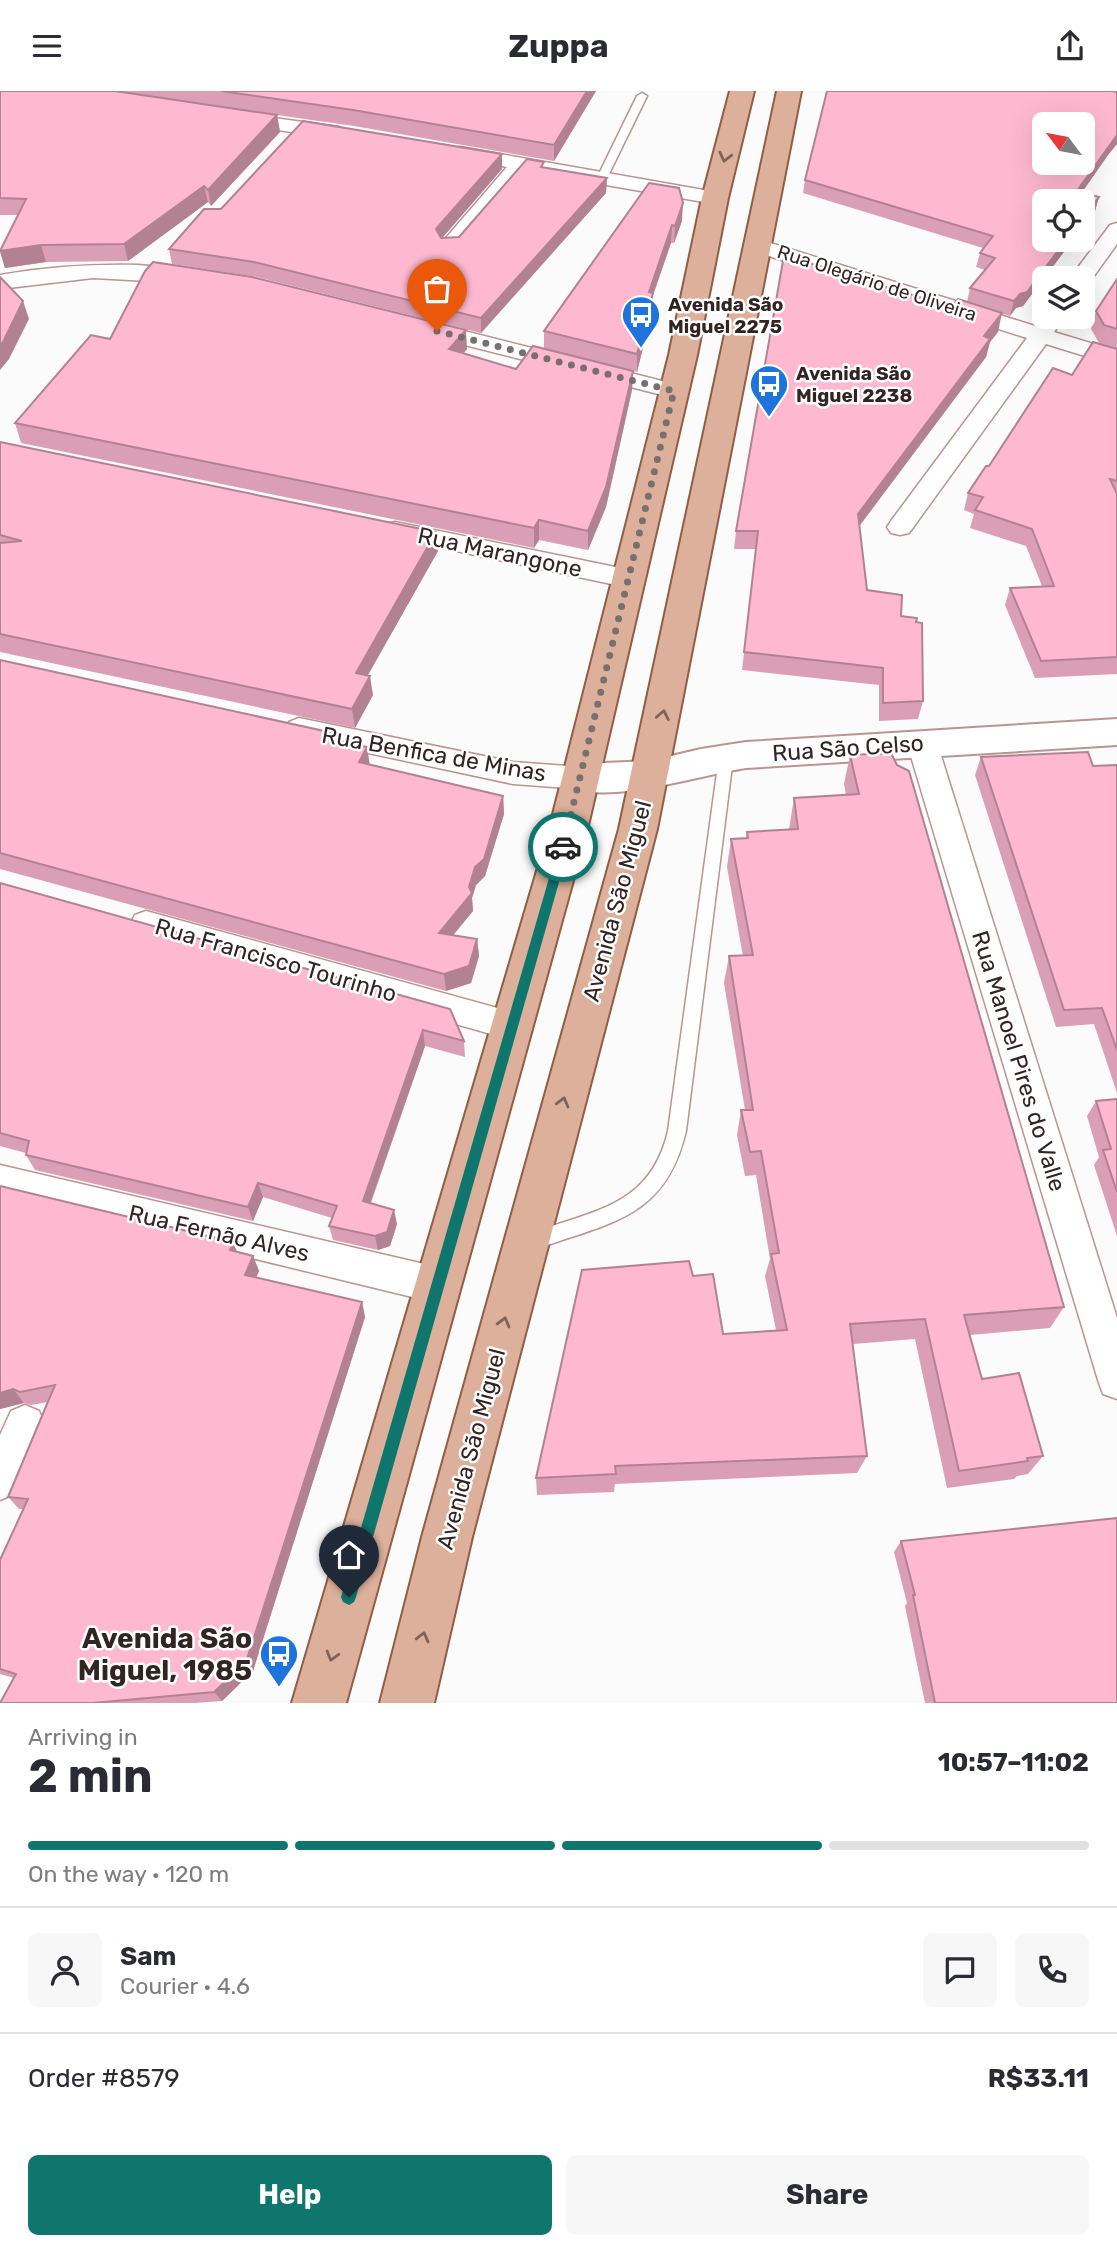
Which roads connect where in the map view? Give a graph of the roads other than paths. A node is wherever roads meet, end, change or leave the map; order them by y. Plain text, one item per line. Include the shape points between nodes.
1 (742, 91) edge
2 (789, 91) edge
3 (642, 96) dead end
4 (216, 116) edge
5 (299, 127) junction
6 (364, 137) edge
7 (281, 147) edge
8 (441, 150) edge
9 (521, 164) junction
10 (602, 178) junction
11 (715, 198) junction
12 (1117, 229) edge
13 (758, 245) junction
14 (450, 247) edge
15 (1090, 266) edge
16 (210, 279) edge
17 (0, 282) edge
18 (397, 321) edge
19 (1032, 322) edge
20 (1044, 329) edge
21 (1052, 329) edge
22 (1117, 359) edge
23 (674, 391) junction
24 (370, 525) edge
25 (900, 527) dead end
26 (630, 579) junction
27 (270, 723) edge
28 (1117, 732) edge
29 (922, 743) junction
30 (726, 758) junction
31 (650, 775) junction
32 (581, 778) junction
33 (121, 917) edge
34 (512, 1025) junction
35 (0, 1181) edge
36 (525, 1244) junction
37 (437, 1285) junction
38 (1117, 1380) edge
39 (25, 1425) dead end
40 (0, 1480) edge
41 (319, 1703) edge
42 (407, 1703) edge

1 -> 11 main road
2 - 13 main road, Avenida São Miguel
3 - 10 lane
4 - 5 street
5 - 6 street
5 - 7 street
8 - 9 street
9 - 10 street
9 - 14 street
10 - 11 street
11 - 23 main road
12 - 15 street
13 - 19 street, Rua Olegário de Oliveira
31 -> 13 main road, Avenida São Miguel
16 - 17 street via 92,269
18 - 23 street
20 - 25 street
21 - 22 street, Rua Olegário de Oliveira
23 - 26 main road
24 - 26 street, Rua Marangone
26 - 32 main road
27 - 32 street, Rua Benfica de Minas via 513,773
28 - 29 street, Rua São Celso
29 - 30 street, Rua São Celso
29 - 38 street, Rua Manoel Pires do Valle
30 - 31 street, Rua São Celso
30 - 36 lane via 671,1156 647,1193 629,1204
31 - 32 street, Rua São Celso
36 -> 31 main road, Avenida São Miguel
32 - 34 main road
33 - 34 street, Rua Francisco Tourinho
34 - 37 main road
35 - 37 street, Rua Fernão Alves
42 -> 36 main road, Avenida São Miguel
37 -> 41 main road
39 - 40 street

